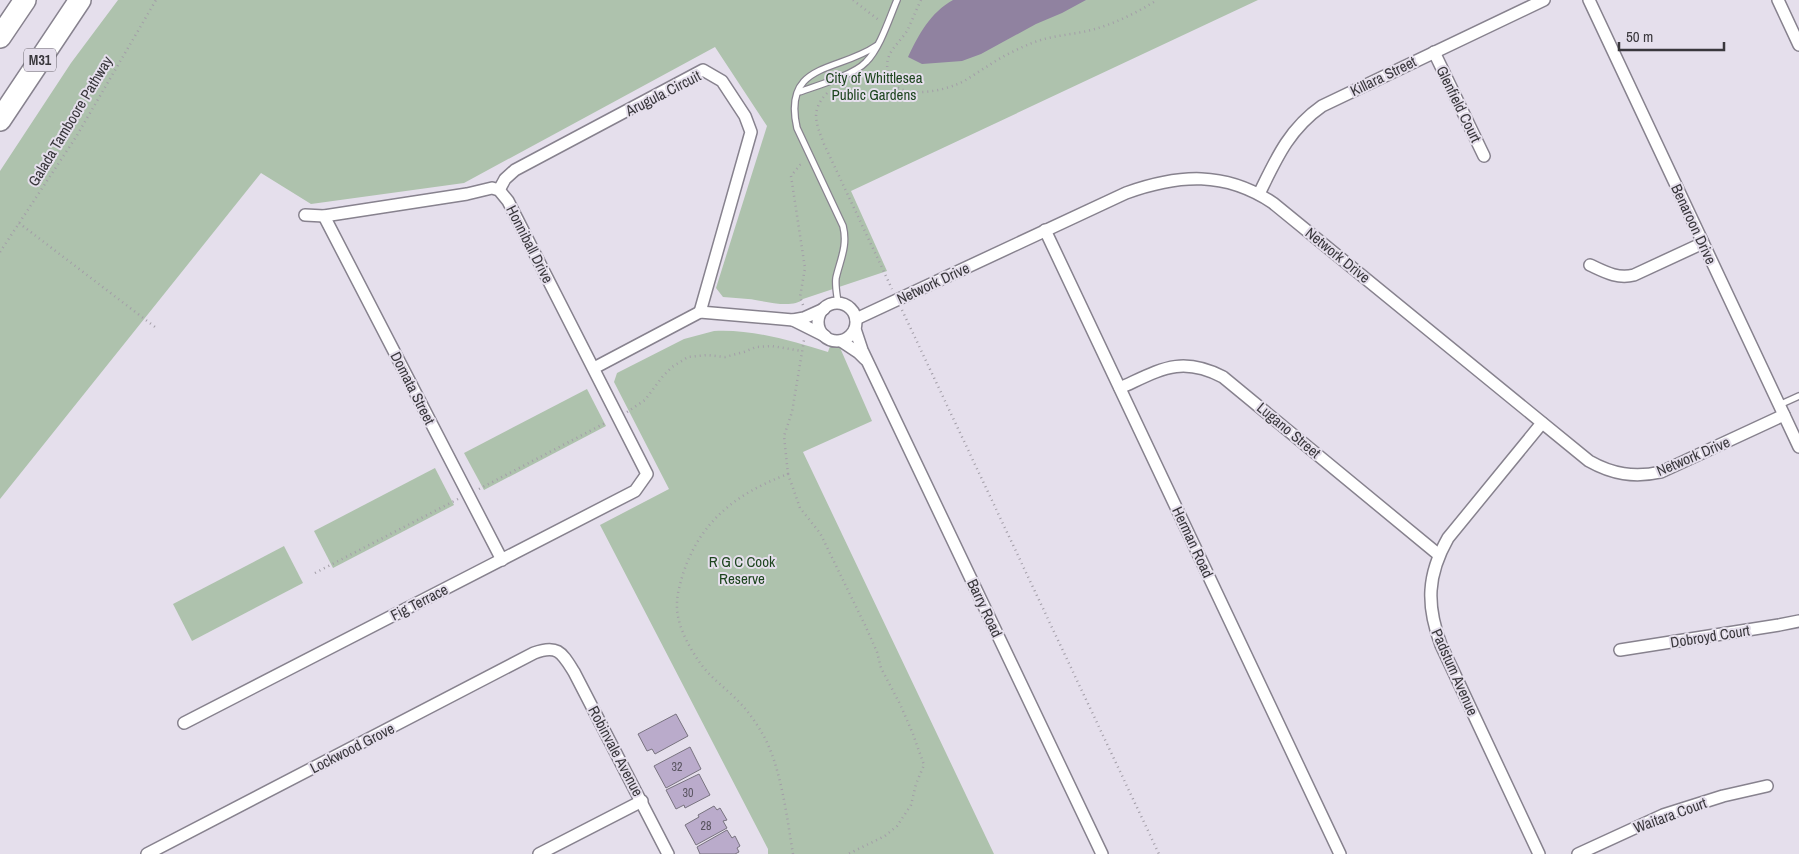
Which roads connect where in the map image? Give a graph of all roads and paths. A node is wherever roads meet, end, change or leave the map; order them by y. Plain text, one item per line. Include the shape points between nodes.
1 (25, 0) edge
2 (80, 0) edge
3 (156, 0) edge
4 (853, 0) edge
5 (897, 0) edge
6 (921, 0) edge
7 (1157, 0) edge
8 (1544, 0) edge
9 (1588, 0) edge
10 (1778, 0) edge
11 (886, 28) junction
12 (0, 37) edge
13 (1799, 45) edge
14 (876, 46) junction
15 (1434, 52) junction
16 (799, 92) junction
17 (828, 92) dead end
18 (0, 120) edge
19 (1484, 156) dead end
20 (812, 159) junction
21 (499, 190) junction
22 (1259, 194) junction
23 (305, 215) dead end
24 (324, 216) junction
25 (19, 223) junction
26 (1045, 230) junction
27 (1702, 242) junction
28 (0, 252) edge
29 (1590, 265) dead end
30 (897, 300) junction
31 (838, 303) junction
32 (824, 309) junction
33 (700, 312) junction
34 (806, 322) junction
35 (855, 324) junction
36 (155, 327) dead end
37 (826, 337) junction
38 (841, 341) junction
39 (802, 351) junction
40 (868, 362) junction
41 (594, 368) junction
42 (1120, 388) junction
43 (1799, 396) edge
44 (1782, 410) junction
45 (618, 416) junction
46 (1542, 423) junction
47 (1799, 447) edge
48 (647, 474) joint
49 (788, 474) junction
50 (468, 494) junction
51 (1438, 554) junction
52 (502, 560) junction
53 (315, 574) dead end
54 (1799, 620) edge
55 (1620, 650) dead end
56 (558, 651) joint
57 (184, 724) dead end
58 (1767, 786) dead end
59 (642, 801) junction
60 (147, 854) edge
61 (539, 854) edge
62 (668, 854) edge
63 (793, 854) edge
64 (848, 854) edge
65 (1102, 854) edge
66 (1159, 854) edge
67 (1340, 854) edge
68 (1539, 854) edge
69 (1578, 854) edge

1 - 12 highway
2 - 18 highway, M31
3 - 25 path, Galada Tamboore Pathway via 76,137
4 - 11 path
5 - 11 lane
6 - 7 path via 888,62 888,74 895,86 908,92 955,86 1032,43 1094,30
8 - 15 street, Killara Street
9 - 27 street, Benaroon Drive
10 - 13 street
11 - 14 lane
14 - 16 lane via 811,75
14 - 16 lane via 860,68
15 - 19 street, Glenfield Court
15 - 22 street, Killara Street via 1336,98 1312,113 1290,135
16 - 20 lane via 794,102 794,113 797,128
17 - 30 path via 816,108 819,130
20 - 31 lane via 846,236 836,281
20 - 34 path via 800,165 791,176 805,268 800,297
21 - 24 street, Honniball Drive via 492,188
21 - 33 street, Arugula Circuit via 515,170 703,70 722,81 745,116 751,132
21 - 41 street, Honniball Drive via 508,201
22 - 26 street, Network Drive via 1225,182 1175,179 1126,193
22 - 46 street, Network Drive via 1296,220
23 - 24 street, Honniball Drive
24 - 50 street, Domata Street
25 - 28 path, Galada Tamboore Pathway
25 - 36 path
26 - 30 street, Network Drive
26 - 42 street, Herman Road
27 - 29 street via 1625,277 1614,276
27 - 44 street, Benaroon Drive
30 - 35 street, Network Drive
30 - 66 path
31 - 32 street
31 - 35 street via 852,310
32 - 34 street
32 - 37 street via 818,323
33 - 34 street
33 - 41 street
34 - 37 street
34 - 39 path
35 - 38 street via 848,338
35 - 40 street, Barry Road
37 - 38 street
38 - 40 street, Barry Road
39 - 45 path via 756,346 725,357 688,358 672,367 645,400
39 - 49 path via 792,412 784,436
40 - 65 street, Barry Road
41 - 45 street, Honniball Drive
42 - 51 street, Lugano Street via 1162,369 1180,365 1209,370 1223,377
42 - 67 street, Herman Road
43 - 44 lane
44 - 46 street, Network Drive via 1674,467 1646,475 1602,468
44 - 47 street, Benaroon Drive
45 - 48 street, Honniball Drive
45 - 50 path
46 - 51 street, Padstum Avenue
48 - 52 street, Fig Terrace via 635,491
49 - 63 path via 743,496 708,526 693,547 677,604 683,631 697,658 705,670 740,703 764,735 777,773
49 - 64 path via 800,508 820,533 866,625 881,668 914,734 924,765 911,805 897,826 885,836
50 - 52 street, Domata Street
50 - 53 path
51 - 68 street, Padstum Avenue via 1430,592 1434,626
52 - 57 street, Fig Terrace
54 - 55 street, Dobroyd Court
56 - 59 street, Robinvale Avenue via 574,672
56 - 60 street, Lockwood Grove via 547,648 534,653
58 - 69 street, Waitara Court via 1663,815
59 - 61 street
59 - 62 street, Robinvale Avenue

